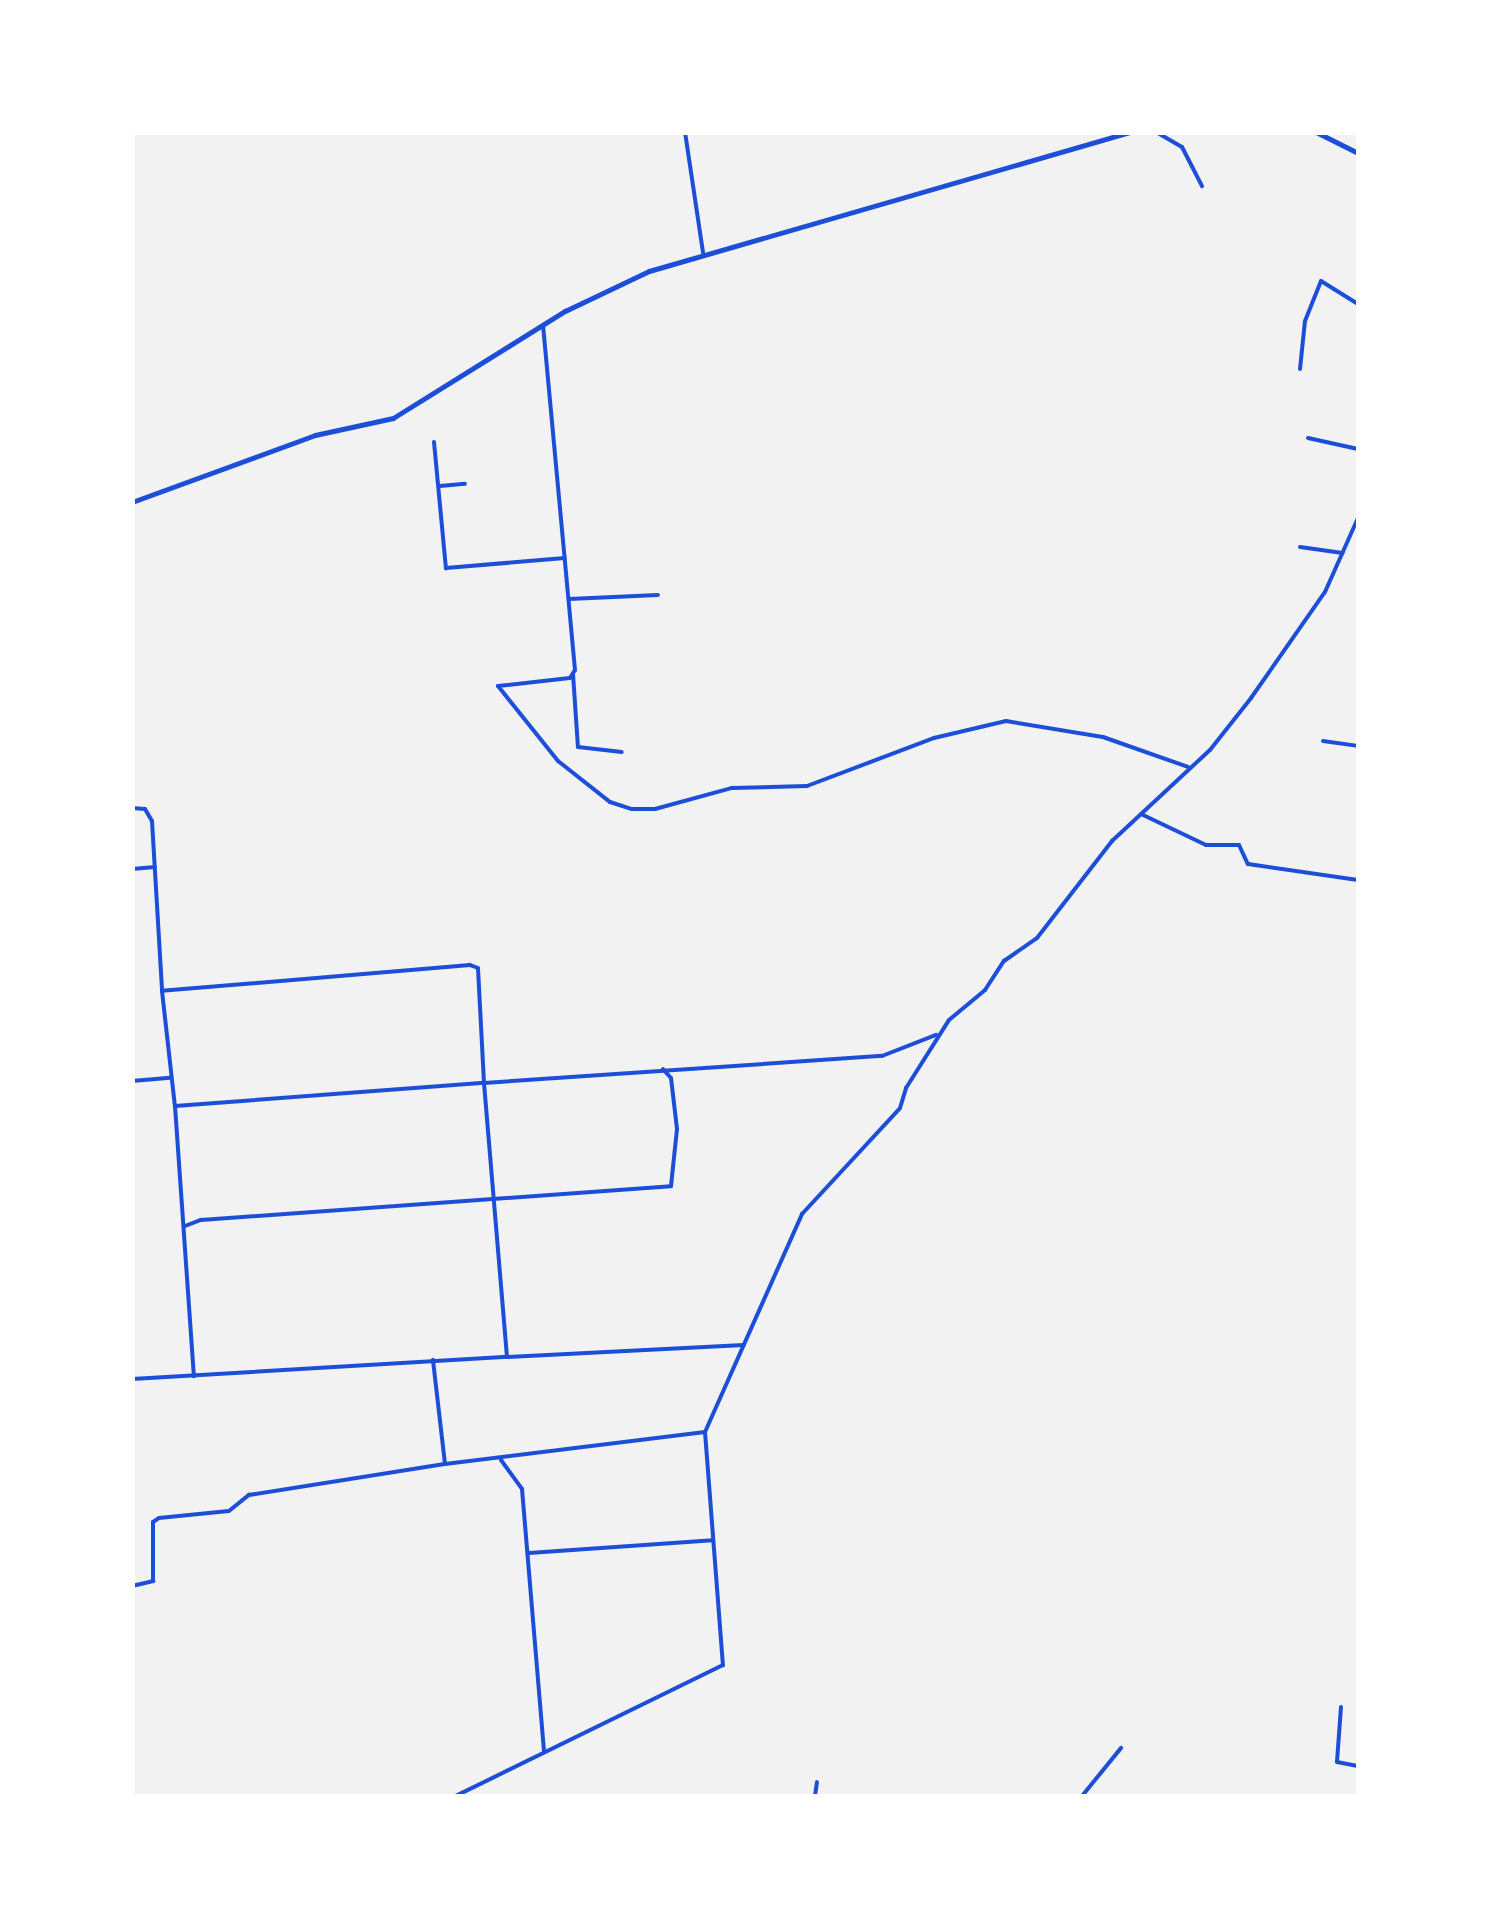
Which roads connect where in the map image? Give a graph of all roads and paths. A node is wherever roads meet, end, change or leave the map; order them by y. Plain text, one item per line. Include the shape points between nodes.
1 (684, 132) edge
2 (1130, 132) edge
3 (1156, 132) edge
4 (1316, 132) edge
5 (1358, 153) edge
6 (1202, 186) dead end
7 (703, 253) junction
8 (1358, 304) edge
9 (543, 325) junction
10 (1300, 369) dead end
11 (1308, 438) dead end
12 (434, 442) dead end
13 (1358, 449) edge
14 (465, 484) dead end
15 (438, 486) junction
16 (132, 502) edge
17 (1358, 518) edge
18 (1300, 547) dead end
19 (1343, 553) junction
20 (564, 558) junction
21 (658, 595) dead end
22 (568, 599) junction
23 (573, 674) junction
24 (1323, 741) dead end
25 (1358, 746) edge
26 (622, 752) dead end
27 (1190, 768) junction
28 (132, 808) edge
29 (1140, 814) junction
30 (155, 867) junction
31 (132, 868) edge
32 (1358, 880) edge
33 (162, 990) junction
34 (940, 1033) junction
35 (664, 1068) junction
36 (170, 1078) junction
37 (132, 1081) edge
38 (484, 1083) junction
39 (176, 1106) junction
40 (492, 1200) junction
41 (185, 1226) junction
42 (744, 1345) junction
43 (507, 1357) junction
44 (432, 1360) junction
45 (194, 1376) junction
46 (132, 1379) edge
47 (705, 1432) junction
48 (500, 1460) junction
49 (445, 1464) junction
50 (713, 1540) junction
51 (527, 1554) junction
52 (132, 1586) edge
53 (1341, 1707) dead end
54 (1121, 1748) dead end
55 (544, 1753) junction
56 (1358, 1766) edge
57 (817, 1782) dead end
58 (456, 1796) edge
59 (815, 1796) edge
60 (1082, 1796) edge

1 - 7 street
2 - 7 street
3 - 6 street via 1182,146
4 - 5 street
7 - 9 street via 650,271
8 - 10 street via 1321,280 1305,321
9 - 16 street via 393,418 299,440
9 - 20 street
11 - 13 street
12 - 15 street
14 - 15 street
15 - 20 street via 446,568
17 - 19 street
18 - 19 street
19 - 27 street via 1308,619
20 - 22 street
21 - 22 street
22 - 23 street
23 - 26 street via 578,747
23 - 27 street via 498,686 558,761 610,802 632,808 665,807 732,788 807,786 934,738 1006,721 1103,737
24 - 25 street
27 - 29 street
28 - 30 street via 149,813
29 - 32 street via 1206,845 1238,845 1248,864
29 - 34 street via 1091,865 1037,938 1004,960
30 - 31 street
30 - 33 street
33 - 36 street
33 - 38 street via 470,965 478,968
34 - 35 street via 882,1056
34 - 42 street via 900,1108 802,1214
35 - 38 street
35 - 40 street via 676,1129 671,1186
36 - 37 street
36 - 39 street
38 - 39 street
38 - 40 street
39 - 41 street
40 - 41 street
40 - 43 street
41 - 45 street
42 - 43 street
42 - 47 street
43 - 44 street
44 - 45 street
44 - 49 street
45 - 46 street
47 - 48 street
47 - 50 street
48 - 49 street
48 - 51 street via 522,1489
49 - 52 street via 250,1495 229,1511 160,1518 153,1522 153,1580
50 - 51 street
50 - 55 street via 723,1665
51 - 55 street
53 - 56 street via 1337,1762
54 - 60 street
55 - 58 street
57 - 59 street

